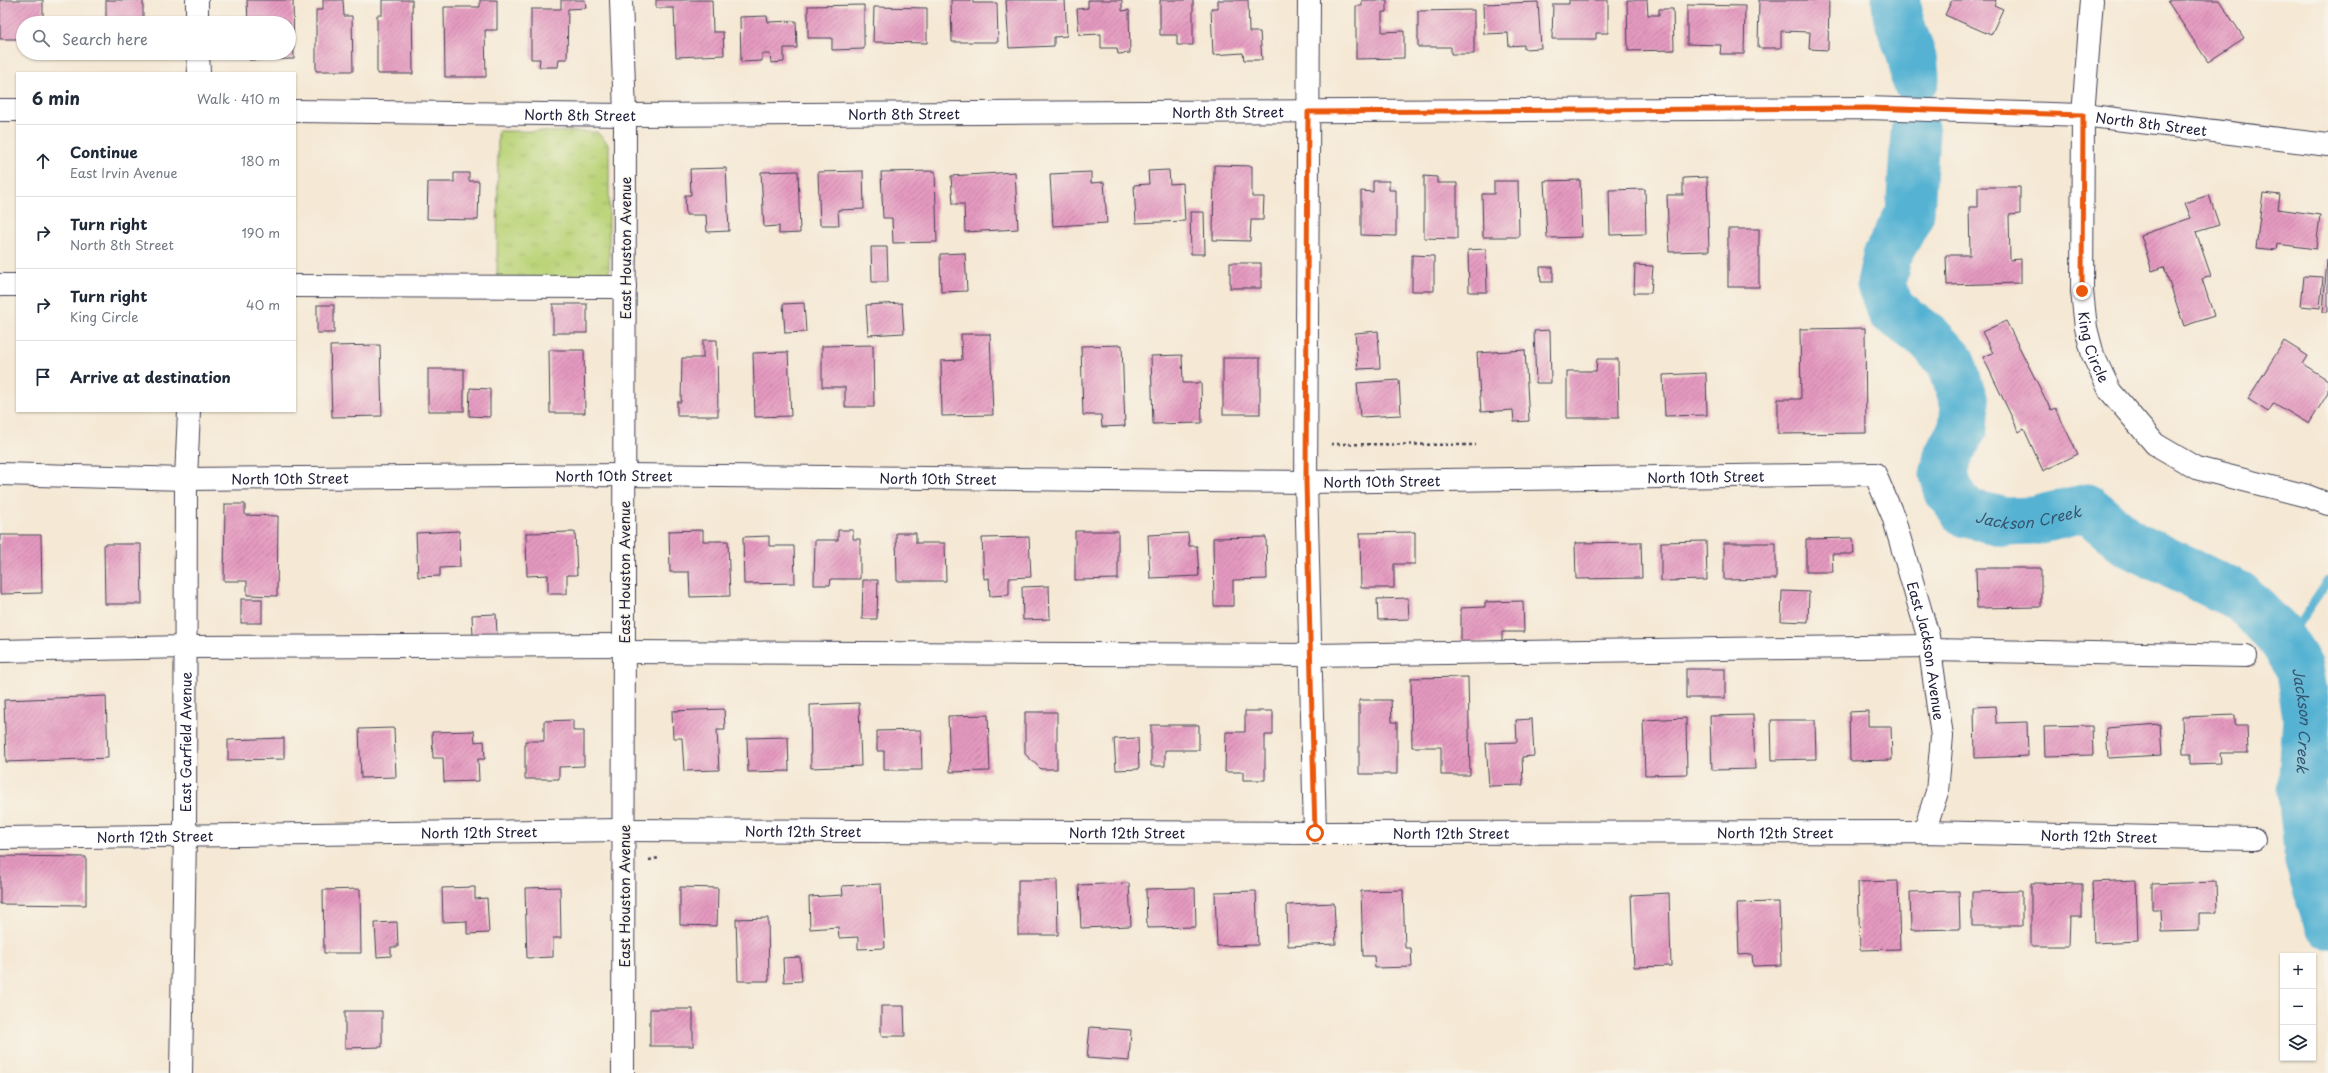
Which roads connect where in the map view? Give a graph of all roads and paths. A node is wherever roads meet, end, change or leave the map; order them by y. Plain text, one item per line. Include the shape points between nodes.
1 (197, 0) edge
2 (622, 0) edge
3 (1310, 0) edge
4 (2092, 0) edge
5 (197, 16) edge
6 (198, 60) edge
7 (199, 72) edge
8 (0, 110) edge
9 (16, 110) edge
10 (296, 111) edge
11 (1308, 112) junction
12 (625, 115) junction
13 (2083, 115) junction
14 (2328, 145) edge
15 (0, 285) edge
16 (16, 285) edge
17 (296, 286) edge
18 (625, 287) junction
19 (189, 412) edge
20 (1331, 444) dead end
21 (1476, 445) dead end
22 (0, 474) edge
23 (1875, 474) joint
24 (625, 475) junction
25 (186, 479) junction
26 (1306, 482) junction
27 (2328, 504) edge
28 (185, 647) junction
29 (1929, 648) junction
30 (624, 649) junction
31 (0, 651) edge
32 (1310, 655) junction
33 (2246, 656) dead end
34 (624, 830) junction
35 (1924, 832) junction
36 (1315, 833) junction
37 (185, 835) junction
38 (0, 838) edge
39 (2254, 839) dead end
40 (181, 1073) edge
41 (624, 1073) edge

1 - 5 street
2 - 12 street, East Houston Avenue
3 - 11 street
4 - 13 street, King Circle
6 - 7 street
8 - 9 street
10 - 12 street, North 8th Street
11 - 12 street, North 8th Street
11 - 13 street, North 8th Street via 1867,108
11 - 26 street
12 - 18 street, East Houston Avenue
13 - 14 street, North 8th Street
13 - 27 street, King Circle via 2082,291 2086,328 2093,355 2110,391 2154,444 2196,468 2307,496
15 - 16 street
17 - 18 street
18 - 24 street, East Houston Avenue
19 - 25 street, East Garfield Avenue
20 - 21 path
22 - 25 street, North 10th Street
23 - 26 street, North 10th Street
23 - 29 street, East Jackson Avenue via 1893,516
24 - 25 street, North 10th Street
24 - 26 street, North 10th Street
24 - 30 street, East Houston Avenue
25 - 28 street, East Garfield Avenue
26 - 32 street
28 - 30 street
28 - 31 street
28 - 37 street, East Garfield Avenue
29 - 32 street
29 - 33 street
29 - 35 street, East Jackson Avenue via 1942,736 1937,792
30 - 32 street
30 - 34 street, East Houston Avenue
32 - 36 street
34 - 36 street, North 12th Street
34 - 37 street, North 12th Street
34 - 41 street, East Houston Avenue
35 - 36 street, North 12th Street
35 - 39 street, North 12th Street
37 - 38 street, North 12th Street
37 - 40 street, East Garfield Avenue

